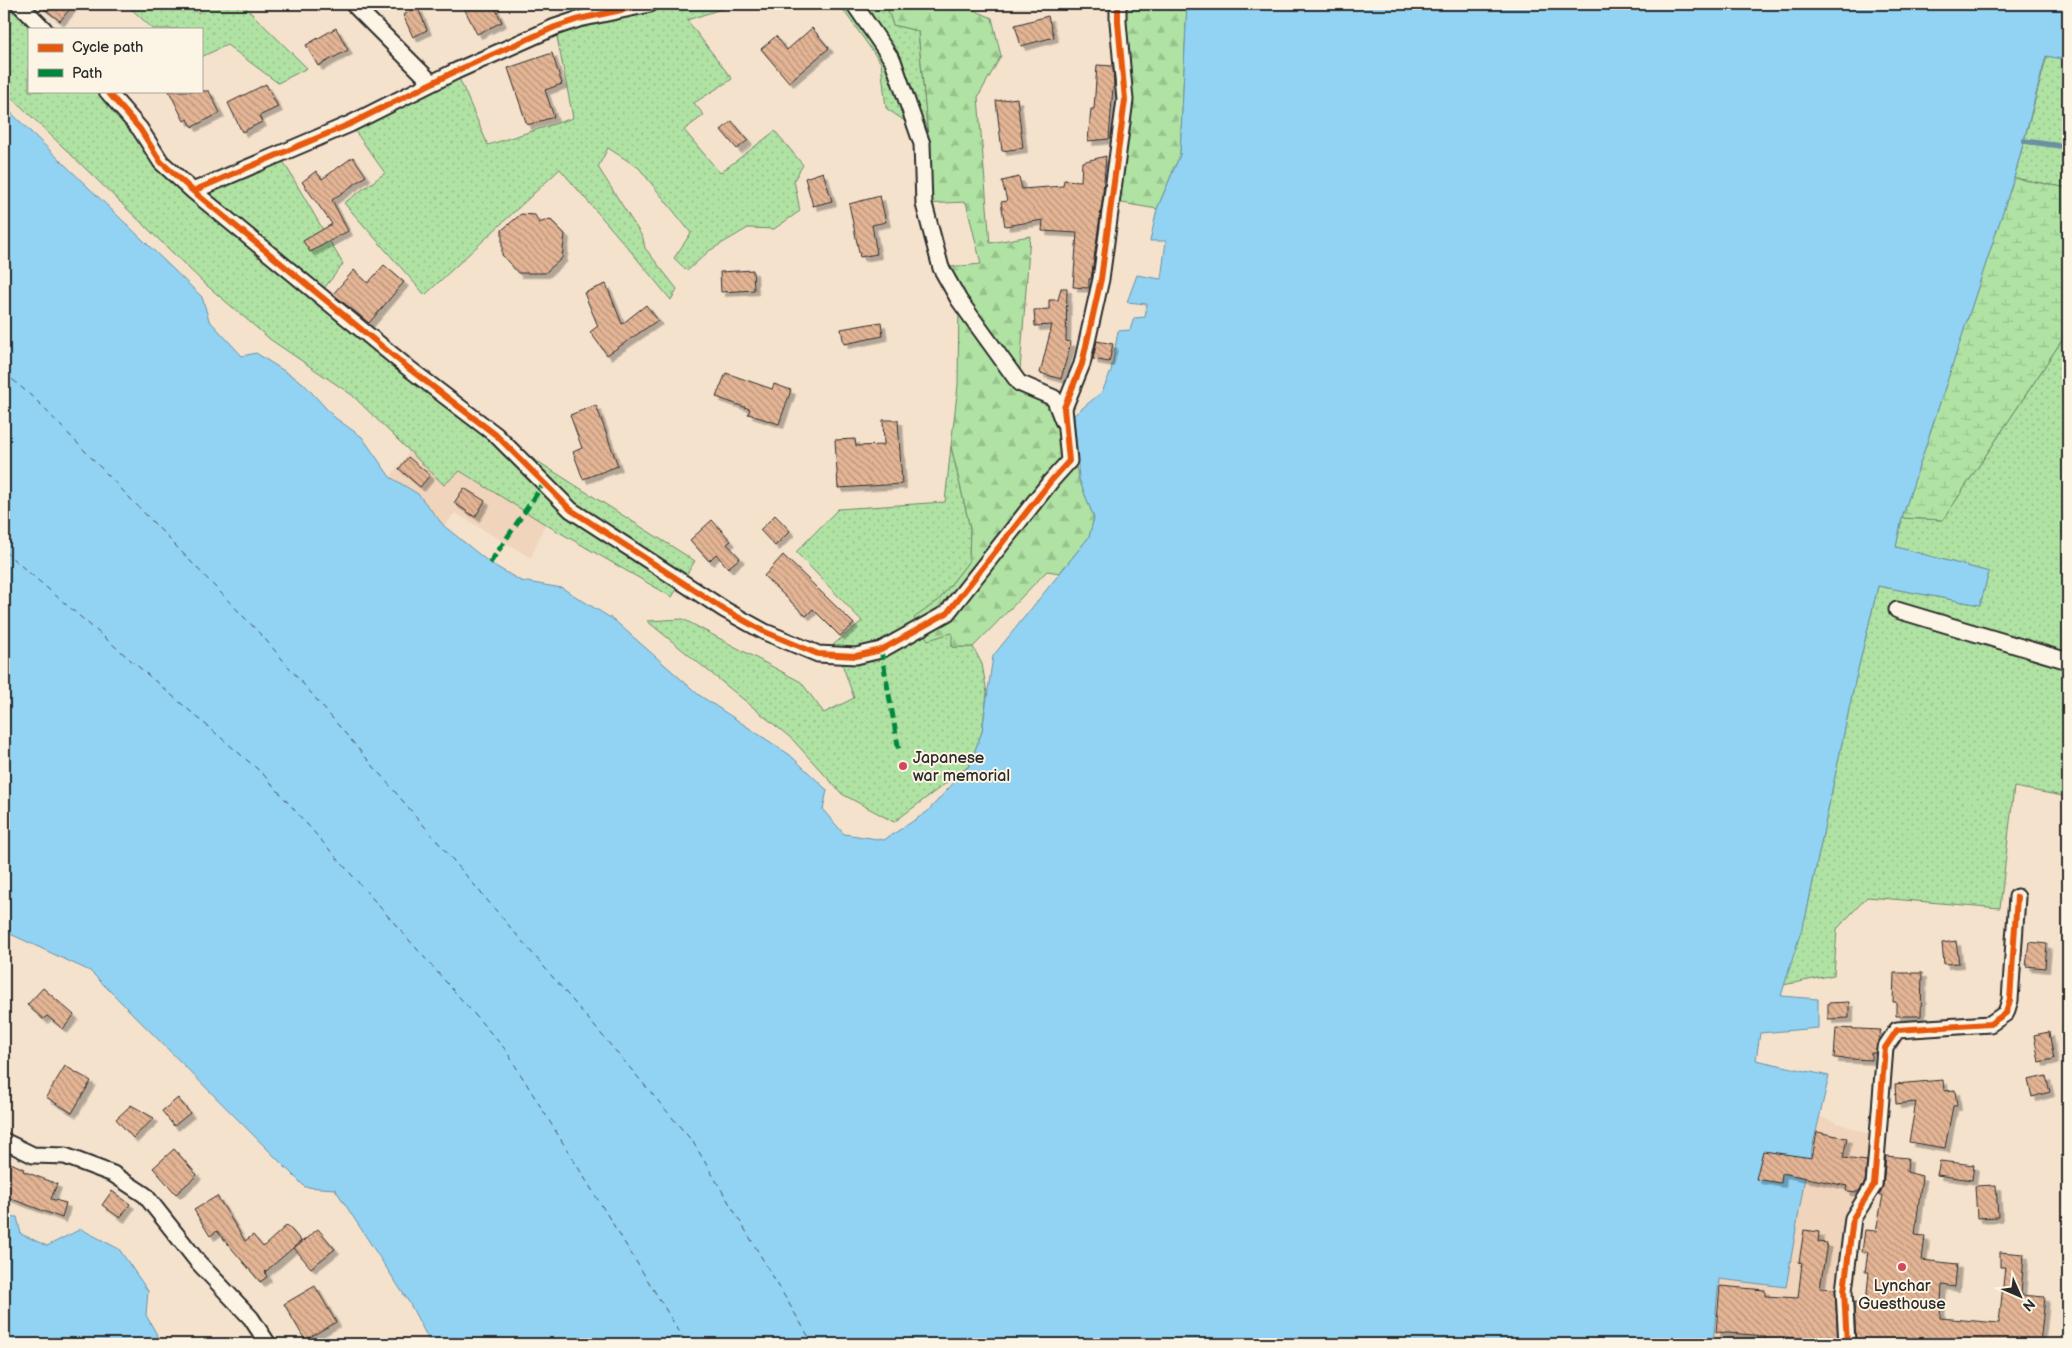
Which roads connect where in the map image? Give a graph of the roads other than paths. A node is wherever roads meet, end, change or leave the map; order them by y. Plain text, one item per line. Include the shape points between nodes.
1 (19, 4) edge
2 (353, 4) edge
3 (650, 4) edge
4 (854, 4) edge
5 (1118, 4) edge
6 (43, 28) edge
7 (432, 83) junction
8 (108, 92) edge
9 (193, 191) junction
10 (1068, 434) junction
11 (1897, 610) dead end
12 (2068, 661) edge
13 (2017, 897) dead end
14 (4, 1141) edge
15 (268, 1344) edge
16 (1848, 1344) edge

1 - 6 street
2 - 7 street
3 - 7 street via 579,19
4 - 10 street via 893,61 922,144 924,204 941,268 959,300 1019,383 1054,398
5 - 10 street via 1125,100 1101,279 1082,364 1064,408
7 - 9 street via 350,124
8 - 9 street via 140,129 162,162
9 - 10 street via 407,367 496,435 571,510 725,610 765,632 818,654 856,656 882,650 947,613 1069,461
11 - 12 street
13 - 16 street via 2010,1000 2006,1013 1990,1024 1897,1030 1885,1048 1874,1185 1853,1218 1844,1291
14 - 15 street via 33,1155 65,1156 113,1174 145,1195 198,1262 251,1318

